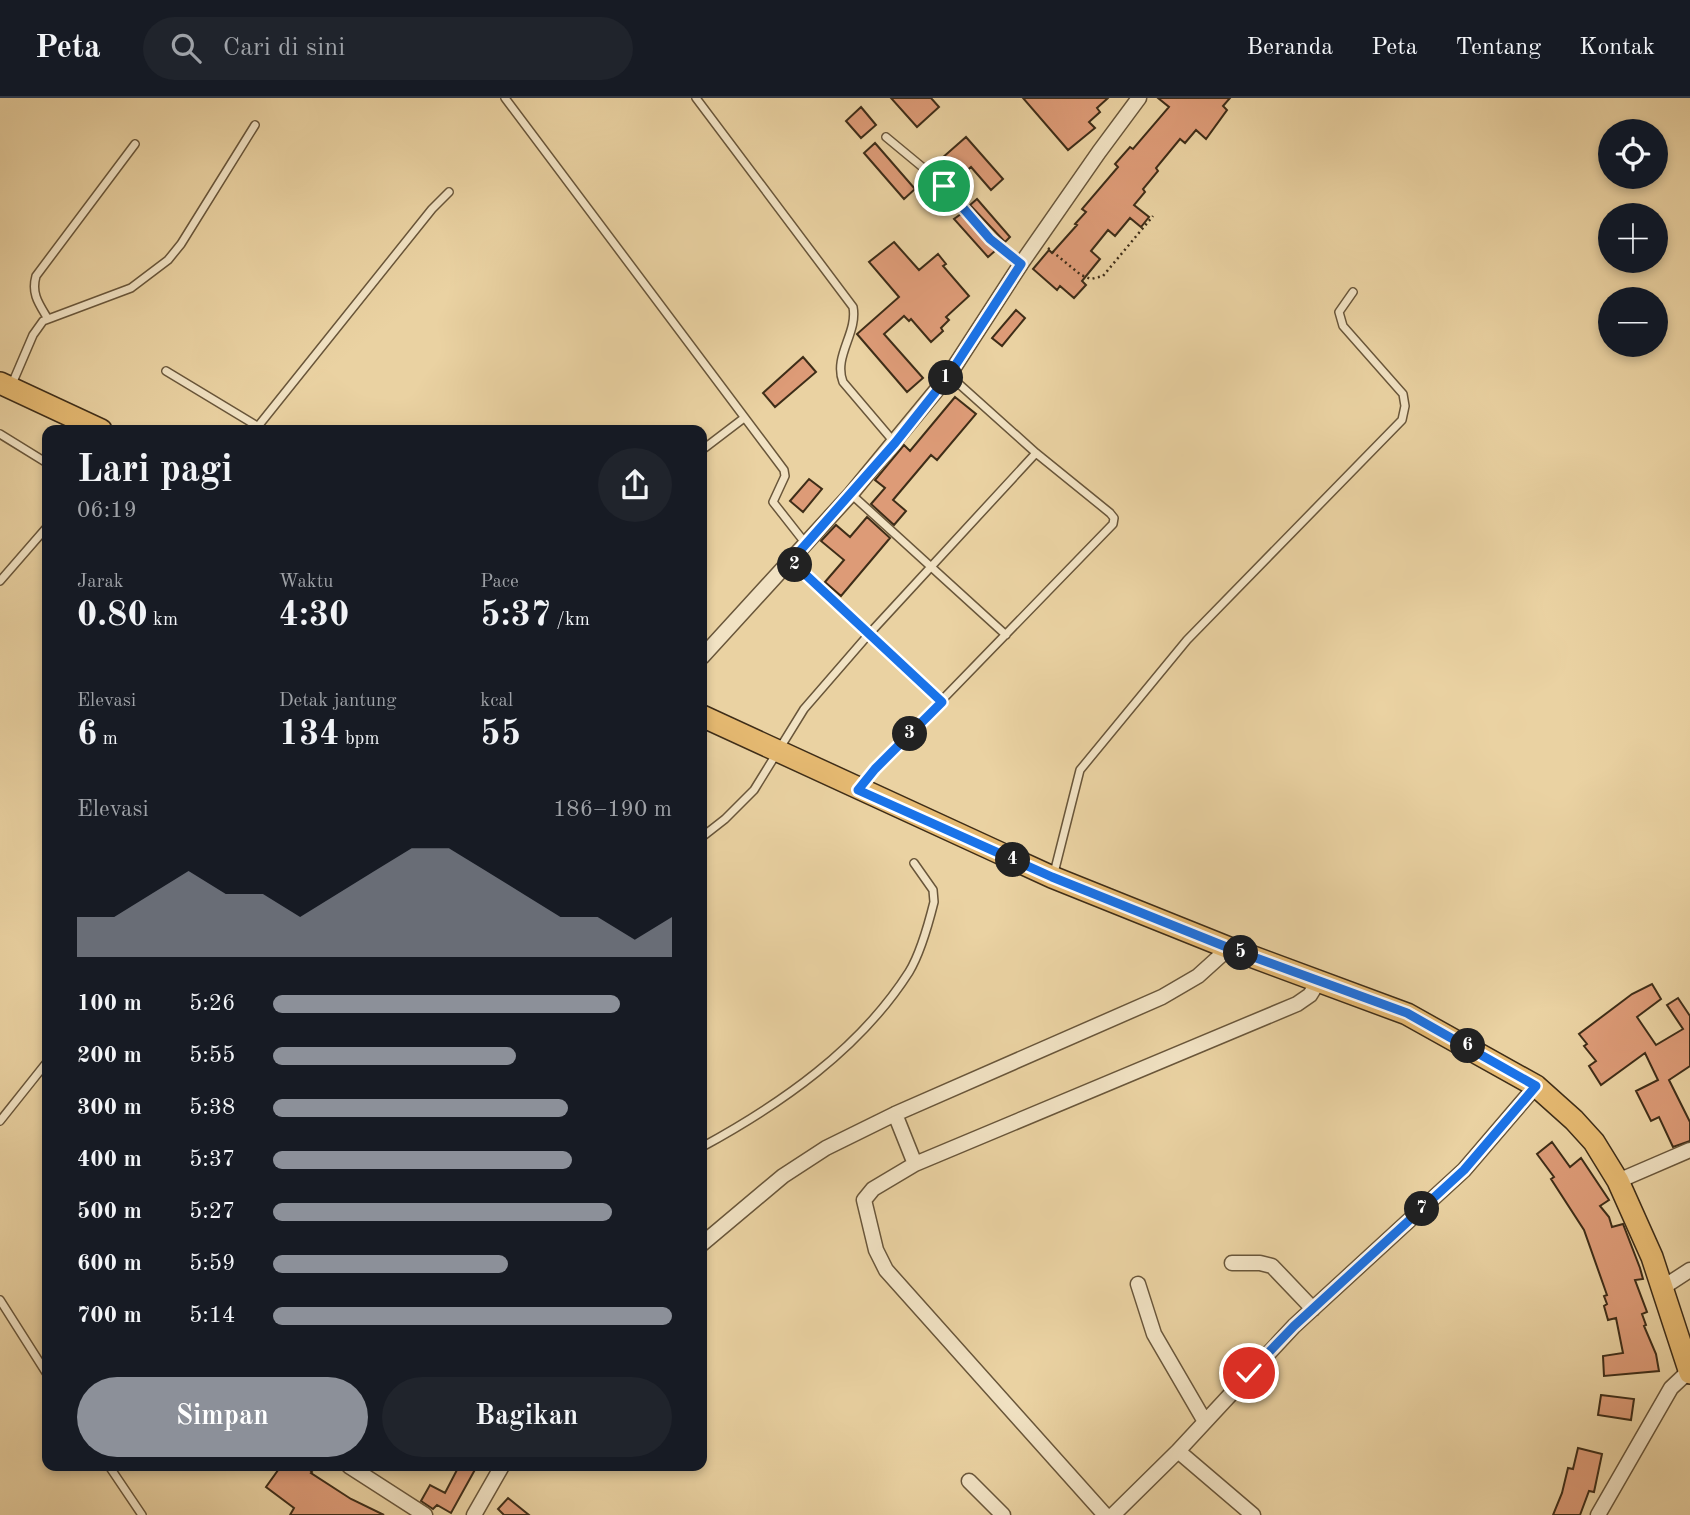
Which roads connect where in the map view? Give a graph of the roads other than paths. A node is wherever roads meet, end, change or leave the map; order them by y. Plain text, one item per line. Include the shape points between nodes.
1 (505, 98) edge
2 (696, 98) edge
3 (1139, 98) edge
4 (255, 125) dead end
5 (886, 137) dead end
6 (135, 144) dead end
7 (449, 192) dead end
8 (1021, 264) junction
9 (1353, 292) dead end
10 (48, 319) junction
11 (166, 370) dead end
12 (949, 375) junction
13 (5, 385) edge
14 (744, 418) junction
15 (90, 425) edge
16 (251, 425) edge
17 (258, 425) edge
18 (0, 434) edge
19 (895, 443) junction
20 (707, 446) edge
21 (1036, 453) junction
22 (42, 460) edge
23 (851, 494) junction
24 (42, 541) edge
25 (806, 544) junction
26 (791, 561) junction
27 (931, 567) junction
28 (0, 581) edge
29 (869, 634) junction
30 (1006, 635) junction
31 (707, 652) edge
32 (942, 702) junction
33 (707, 718) edge
34 (776, 752) junction
35 (858, 790) junction
36 (707, 833) edge
37 (914, 863) dead end
38 (1052, 877) junction
39 (1229, 948) junction
40 (1318, 982) junction
41 (42, 1068) edge
42 (1536, 1086) junction
43 (895, 1114) junction
44 (0, 1121) edge
45 (707, 1144) edge
46 (1690, 1150) edge
47 (915, 1164) junction
48 (1618, 1181) junction
49 (707, 1240) edge
50 (1232, 1263) dead end
51 (1690, 1270) edge
52 (1138, 1284) dead end
53 (1662, 1288) junction
54 (0, 1300) edge
55 (1313, 1309) junction
56 (42, 1366) edge
57 (1690, 1371) edge
58 (1204, 1420) junction
59 (1178, 1451) junction
60 (112, 1471) edge
61 (357, 1471) edge
62 (499, 1471) edge
63 (970, 1481) dead end
64 (142, 1515) edge
65 (425, 1515) edge
66 (474, 1515) edge
67 (1003, 1515) edge
68 (1105, 1515) edge
69 (1113, 1515) edge
70 (1253, 1515) edge
71 (1598, 1515) edge

1 - 14 lane
2 - 19 lane via 853,307 855,315 839,372
3 - 8 street
4 - 10 lane via 168,260 131,288
5 - 8 lane via 944,186 990,239
6 - 10 lane via 36,276 35,296
7 - 17 lane
8 - 12 street
9 - 38 lane via 1339,312 1343,326 1403,394 1402,420 1187,640 1080,770
10 - 13 lane via 33,335
11 - 16 lane
12 - 19 street
12 - 21 lane
13 - 15 main road
14 - 20 lane
14 - 25 lane via 784,470 773,502
18 - 22 lane
19 - 23 street
21 - 27 lane
21 - 30 lane via 1114,518
23 - 25 street
23 - 27 lane
24 - 28 lane
25 - 26 street
26 - 29 lane
26 - 31 street
27 - 29 lane
27 - 30 lane
29 - 32 lane
29 - 34 lane via 804,709
30 - 32 lane
32 - 35 lane
33 - 34 main road
34 - 35 main road
34 - 36 lane via 754,790
35 - 38 main road
37 - 45 lane via 933,890 934,902 910,971 864,1030 798,1088
38 - 39 main road
39 - 40 main road
39 - 43 street via 1162,997
40 - 42 main road via 1407,1013
40 - 47 street via 1297,1004
41 - 44 lane
42 - 48 main road via 1594,1142
42 - 55 street via 1464,1170
43 - 47 street
43 - 49 street via 800,1163
46 - 48 street
47 - 68 street via 873,1189 864,1200 880,1261
48 - 53 main road
50 - 55 street via 1272,1266
51 - 53 street
52 - 58 street via 1153,1334
53 - 57 main road
54 - 56 lane
55 - 58 street
57 - 71 street via 1671,1388
58 - 59 street
59 - 69 street
59 - 70 street
60 - 64 lane
61 - 65 street
62 - 66 street
63 - 67 street

